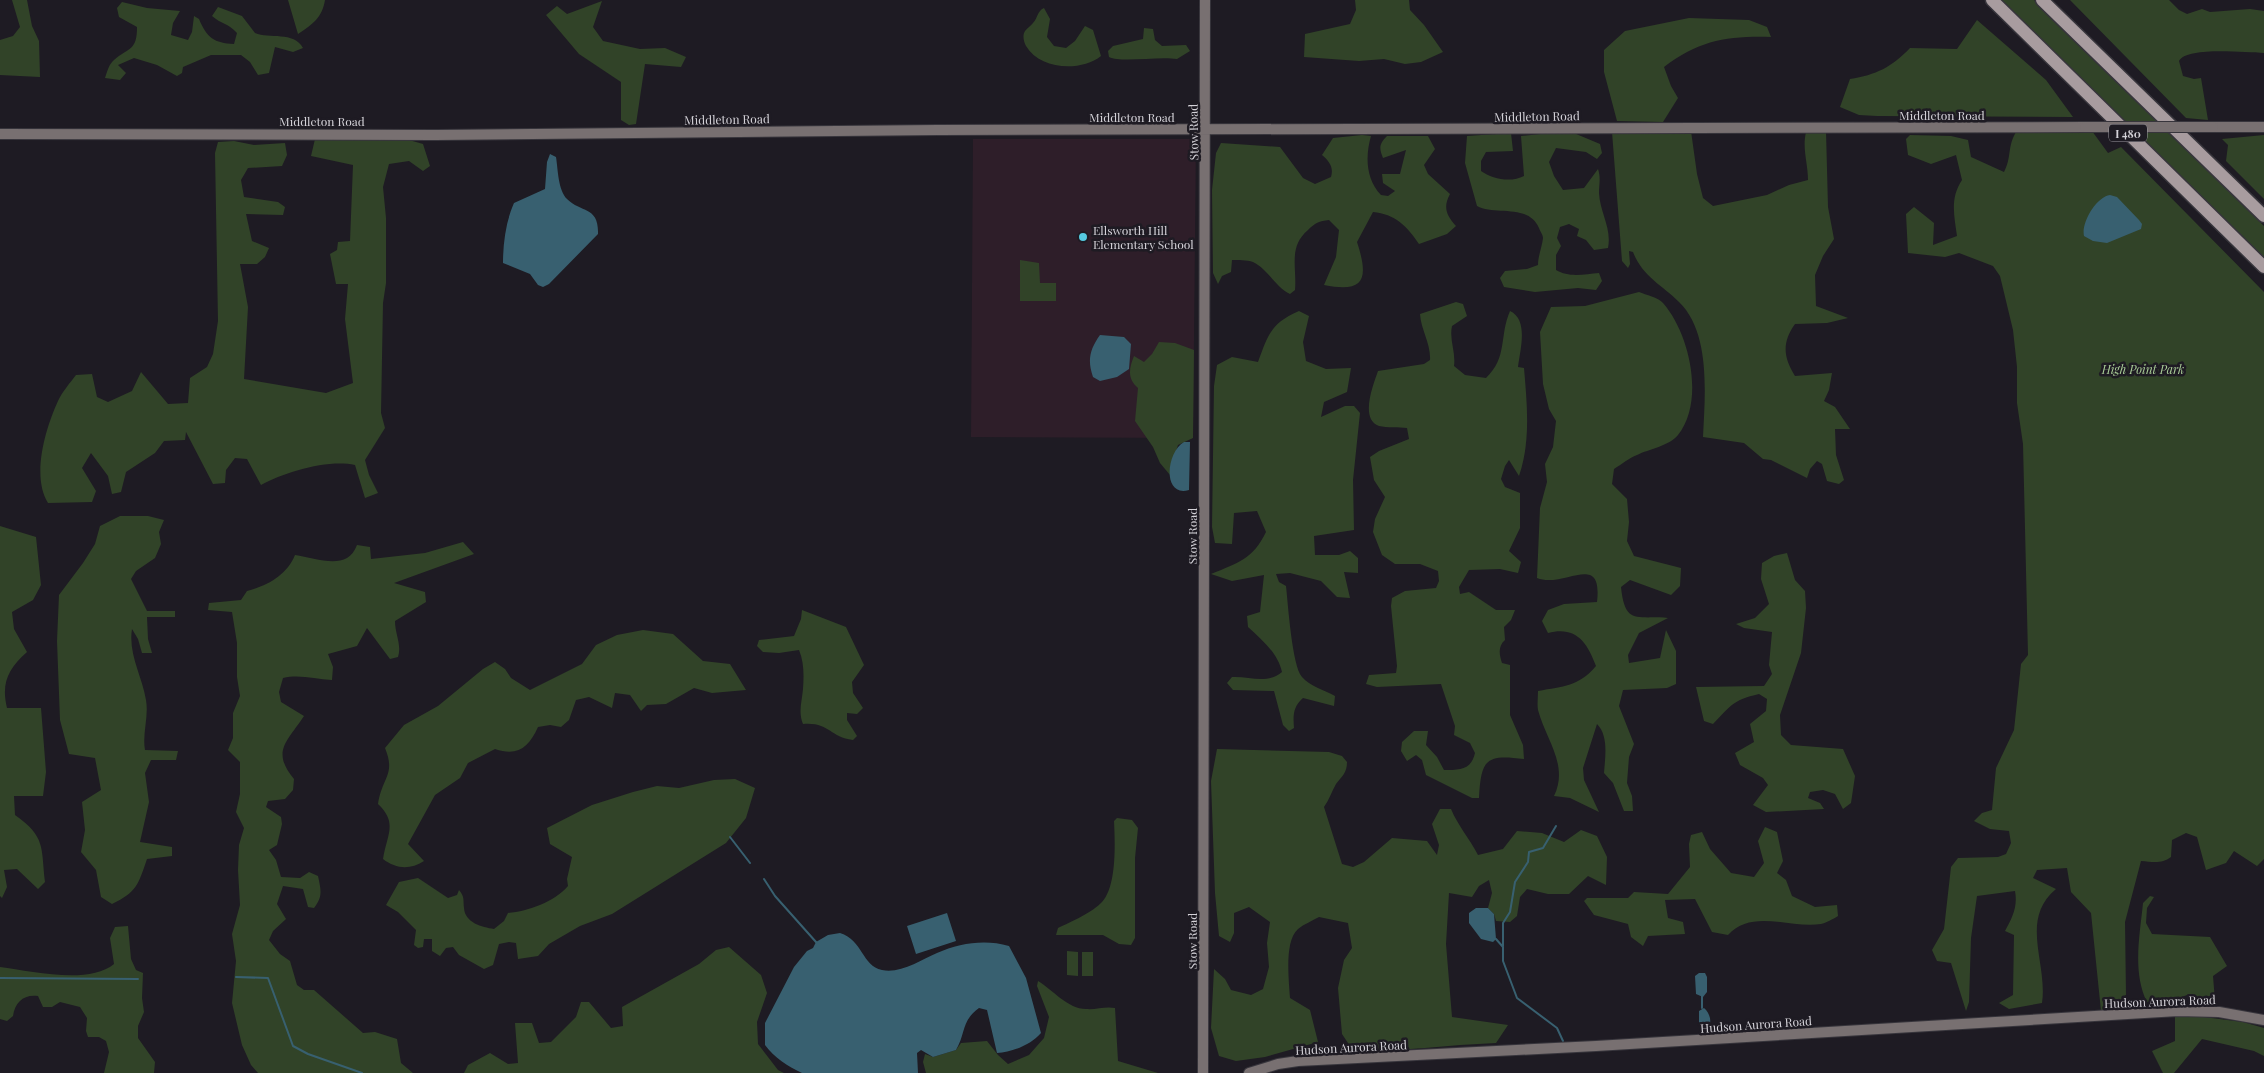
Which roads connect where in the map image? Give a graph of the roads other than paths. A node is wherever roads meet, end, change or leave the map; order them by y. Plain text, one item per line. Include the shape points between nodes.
1 (1205, 0) edge
2 (1992, 0) edge
3 (2042, 0) edge
4 (2264, 127) edge
5 (1205, 130) junction
6 (0, 134) edge
7 (2264, 216) edge
8 (2264, 267) edge
9 (2264, 1020) edge
10 (1204, 1048) junction
11 (1203, 1073) edge
12 (1211, 1073) edge
13 (1249, 1073) edge

1 - 5 street, Stow Road
2 - 8 highway, I 480
3 - 7 highway, I 480
4 - 5 street, Middleton Road, bridge
5 - 6 street, Middleton Road
5 - 10 street, Stow Road
9 - 13 street, Hudson Aurora Road via 2229,1013 2178,1011 1298,1061
10 - 11 street, Stow Road
10 - 12 street

